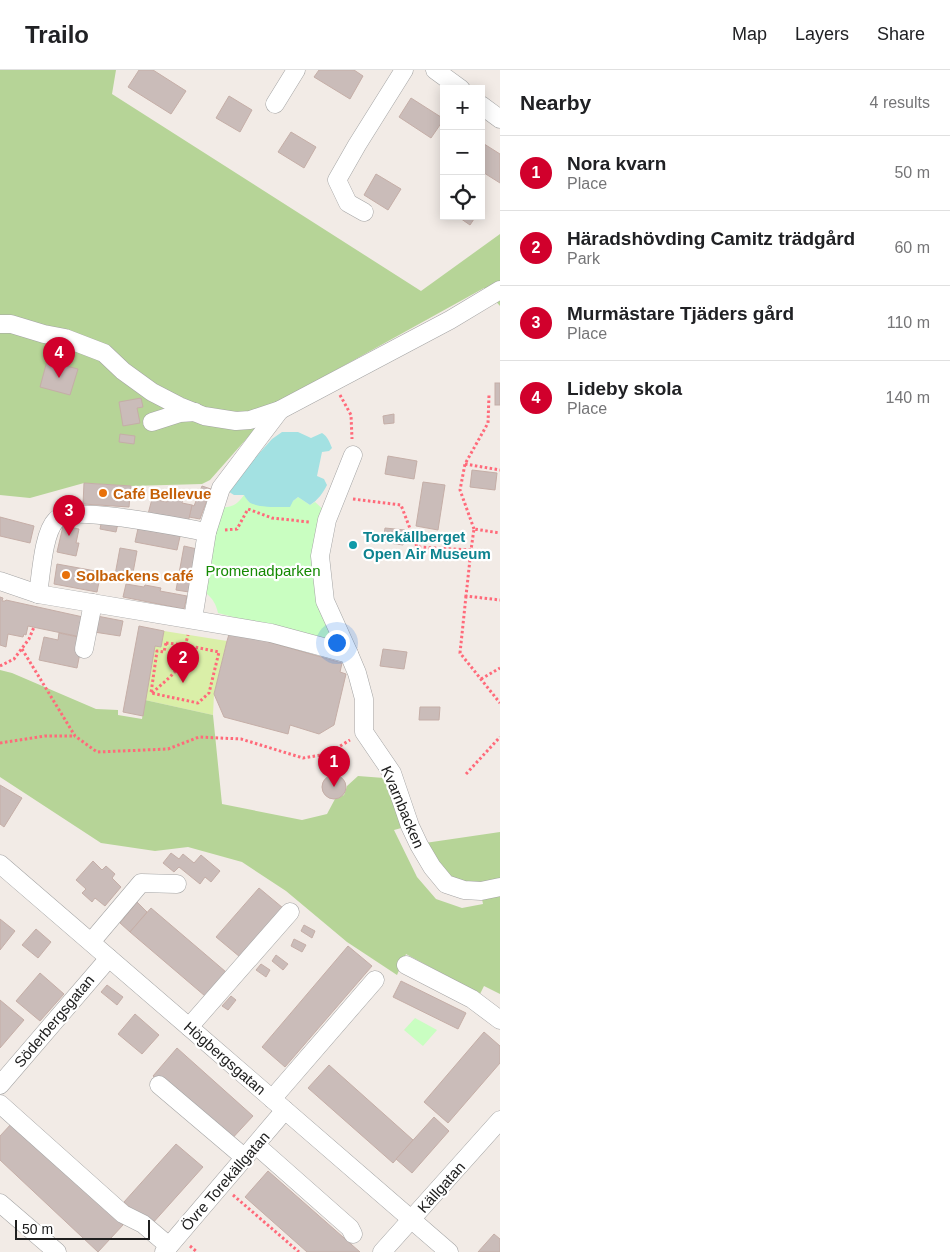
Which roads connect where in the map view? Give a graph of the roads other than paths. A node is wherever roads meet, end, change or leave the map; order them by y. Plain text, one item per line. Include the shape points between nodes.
1 (296, 70) edge
2 (404, 70) edge
3 (435, 70) edge
4 (456, 85) edge
5 (276, 104) dead end
6 (485, 108) edge
7 (500, 119) edge
8 (364, 212) dead end
9 (500, 290) edge
10 (4, 323) edge
11 (280, 410) junction
12 (196, 412) junction
13 (152, 422) dead end
14 (353, 455) road end
15 (207, 532) junction
16 (0, 581) edge
17 (38, 594) junction
18 (92, 603) junction
19 (193, 619) junction
20 (84, 649) dead end
21 (349, 654) junction
22 (0, 864) edge
23 (177, 884) dead end
24 (500, 887) edge
25 (290, 912) dead end
26 (91, 942) junction
27 (109, 958) junction
28 (406, 965) dead end
29 (375, 980) dead end
30 (500, 1020) edge
31 (190, 1026) junction
32 (0, 1086) edge
33 (159, 1086) dead end
34 (0, 1104) edge
35 (279, 1104) junction
36 (500, 1120) edge
37 (250, 1151) junction
38 (0, 1203) edge
39 (412, 1220) junction
40 (353, 1234) dead end
41 (166, 1249) edge
42 (56, 1252) edge
43 (382, 1252) edge
44 (449, 1252) edge

1 - 5 street
2 - 8 street via 337,180 348,203
3 - 4 street
6 - 7 street
9 - 11 street
10 - 12 street via 66,338 104,353 152,392
11 - 12 street via 236,421
11 - 15 street via 220,488
12 - 13 street
14 - 21 street via 327,520 320,556 325,601
15 - 17 street via 148,521 67,514 52,524 44,549
15 - 19 street
16 - 17 street
17 - 18 street
18 - 19 street
18 - 20 street
19 - 21 street via 270,633
21 - 24 street, Kvarnbacken via 364,699 364,732 392,773 410,826 432,867 446,884 464,890
22 - 26 street, Högbergsgatan
23 - 26 street via 141,883
25 - 31 street
26 - 27 street, Högbergsgatan
27 - 31 street, Högbergsgatan
27 - 32 street, Söderbergsgatan
28 - 30 street via 472,999
29 - 35 street, Övre Torekällgatan
31 - 35 street, Högbergsgatan
33 - 37 street
34 - 41 street via 123,1214 143,1224
35 - 37 street, Övre Torekällgatan
35 - 39 street, Högbergsgatan
36 - 39 street, Källgatan
37 - 40 street via 350,1228
37 - 41 street, Övre Torekällgatan
38 - 42 street
39 - 43 street, Källgatan
39 - 44 street, Högbergsgatan

